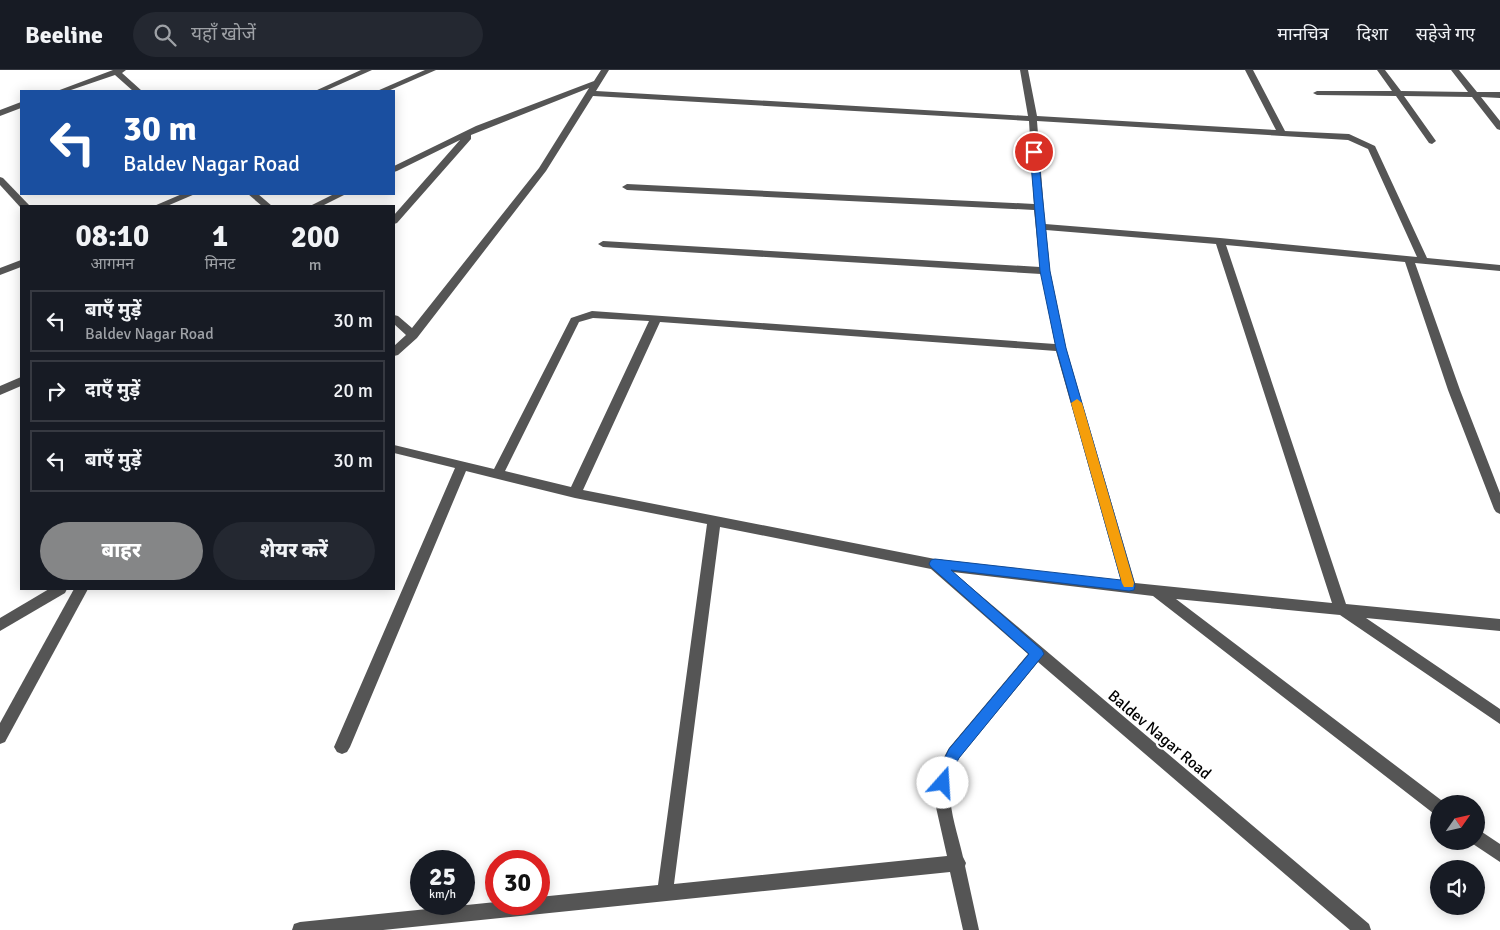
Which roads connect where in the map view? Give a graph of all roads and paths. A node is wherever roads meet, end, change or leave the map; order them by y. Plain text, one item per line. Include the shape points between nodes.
1 (368, 70) edge
2 (432, 70) edge
3 (604, 70) edge
4 (1024, 70) edge
5 (1249, 70) edge
6 (1381, 70) edge
7 (1455, 70) edge
8 (119, 71) edge
9 (598, 82) junction
10 (65, 90) edge
11 (137, 90) edge
12 (321, 90) edge
13 (383, 90) edge
14 (591, 93) junction
15 (1317, 93) dead end
16 (1398, 93) junction
17 (1475, 95) junction
18 (1500, 95) edge
19 (20, 105) edge
20 (0, 113) edge
21 (1033, 120) junction
22 (1500, 127) edge
23 (472, 133) junction
24 (1282, 134) junction
25 (1432, 141) dead end
26 (395, 169) edge
27 (0, 180) edge
28 (627, 187) dead end
29 (187, 195) edge
30 (254, 195) edge
31 (339, 195) edge
32 (24, 205) edge
33 (162, 205) edge
34 (266, 205) edge
35 (317, 205) edge
36 (1038, 207) junction
37 (395, 221) edge
38 (1042, 227) junction
39 (1220, 241) junction
40 (603, 244) dead end
41 (1409, 259) junction
42 (1423, 260) junction
43 (20, 263) edge
44 (1500, 268) edge
45 (1045, 271) junction
46 (0, 272) edge
47 (656, 318) junction
48 (395, 319) edge
49 (413, 335) junction
50 (1061, 348) junction
51 (395, 351) edge
52 (20, 381) edge
53 (0, 391) edge
54 (395, 449) edge
55 (462, 466) junction
56 (497, 475) junction
57 (575, 493) junction
58 (1500, 508) edge
59 (714, 521) junction
60 (935, 564) junction
61 (1129, 586) junction
62 (58, 590) edge
63 (81, 590) edge
64 (1156, 591) junction
65 (1341, 608) junction
66 (0, 625) edge
67 (1500, 625) edge
68 (1037, 654) junction
69 (1500, 717) edge
70 (0, 737) edge
71 (342, 747) dead end
72 (1430, 801) edge
73 (1485, 843) edge
74 (1500, 854) edge
75 (958, 863) junction
76 (665, 893) junction
77 (300, 930) edge
78 (971, 930) edge
79 (1363, 930) edge

1 - 12 street
2 - 13 street
3 - 9 street
4 - 21 street
5 - 24 street
6 - 16 street
7 - 17 street
8 - 10 street
8 - 11 street
9 - 14 street
9 - 23 street
14 - 21 street
14 - 49 street via 543,169
15 - 16 street
16 - 17 street
16 - 25 street
17 - 18 street
17 - 22 street
19 - 20 street
21 - 24 street
21 - 36 street
23 - 26 street
23 - 37 street
24 - 42 street via 1349,136 1372,148
27 - 32 street
28 - 36 street
29 - 33 street
30 - 34 street
31 - 35 street
36 - 38 street
38 - 39 street
38 - 45 street
39 - 41 street
39 - 65 street
40 - 45 street
41 - 42 street
41 - 58 street via 1454,390
42 - 44 street
43 - 46 street
45 - 50 street
47 - 50 street
47 - 56 street via 592,314 576,320
47 - 57 street
48 - 49 street
49 - 51 street
50 - 61 street
52 - 53 street
54 - 55 street
55 - 56 street
55 - 71 street
56 - 57 street
57 - 59 street
59 - 60 street
59 - 76 street
60 - 61 street
60 - 68 street, Baldev Nagar Road
61 - 64 street
62 - 66 street
63 - 70 street
64 - 65 street
64 - 72 street
65 - 67 street
65 - 69 street
68 - 75 street via 954,753 944,772 941,794
68 - 79 street, Baldev Nagar Road
73 - 74 street
75 - 76 street
75 - 78 street
76 - 77 street

